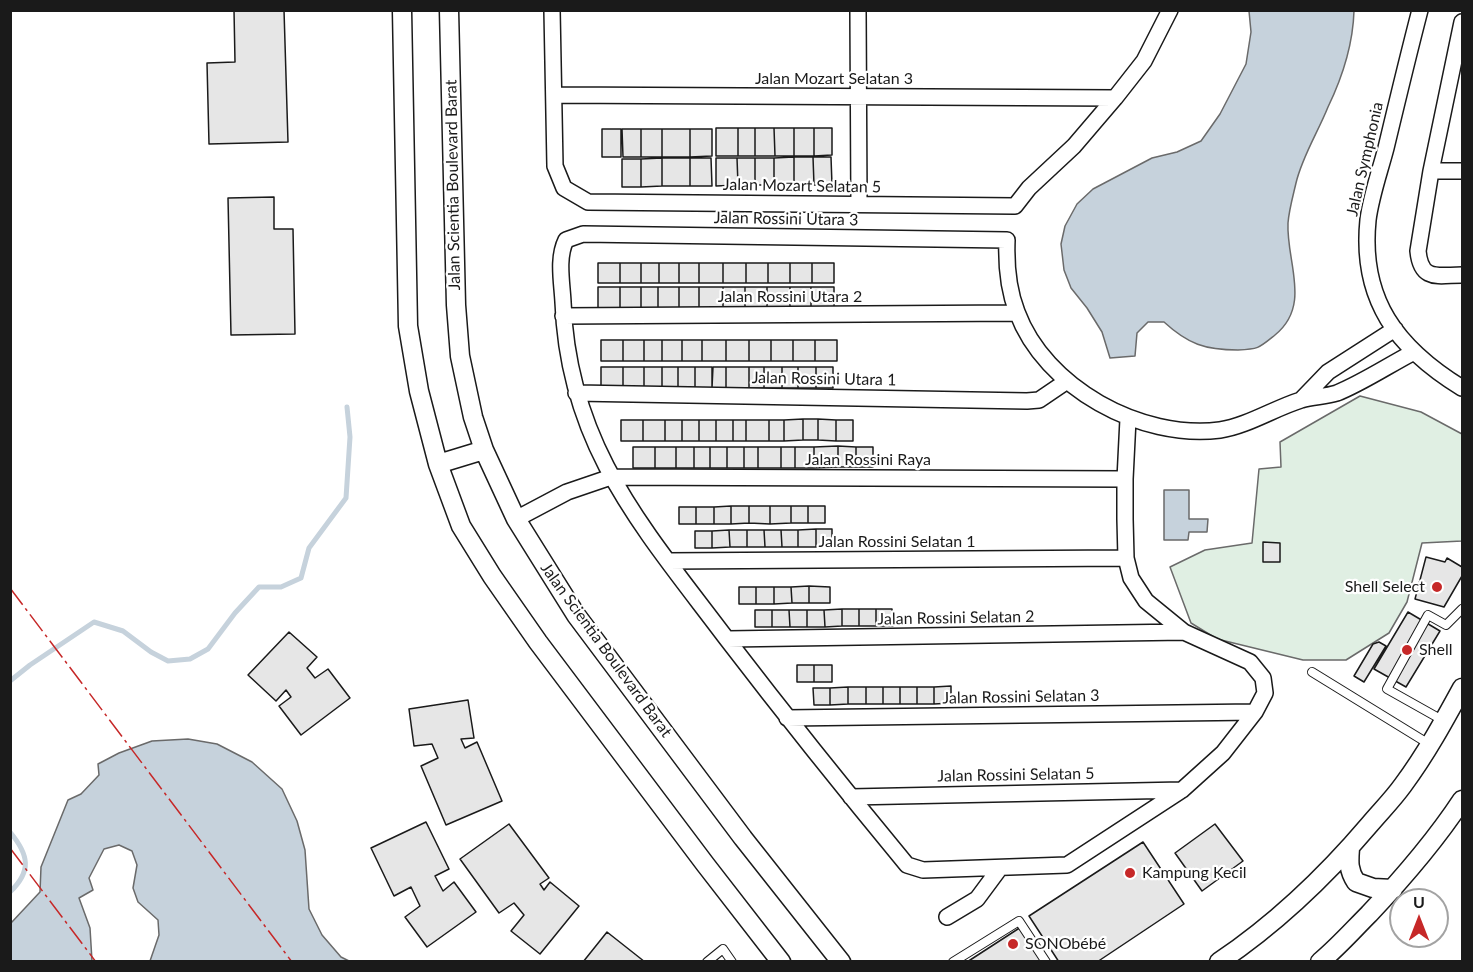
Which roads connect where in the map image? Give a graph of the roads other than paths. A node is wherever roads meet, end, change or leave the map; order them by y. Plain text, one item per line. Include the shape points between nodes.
1 (402, 10) edge
2 (449, 10) edge
3 (552, 10) edge
4 (858, 10) edge
5 (1170, 10) edge
6 (1420, 10) edge
7 (1462, 22) edge
8 (1458, 67) edge
9 (554, 95) junction
10 (858, 97) junction
11 (1114, 98) junction
12 (1431, 171) junction
13 (1462, 171) edge
14 (859, 204) junction
15 (1462, 275) edge
16 (1017, 313) junction
17 (563, 316) junction
18 (1395, 329) junction
19 (1413, 352) junction
20 (1066, 381) junction
21 (1462, 388) edge
22 (576, 393) junction
23 (1301, 400) junction
24 (1128, 419) junction
25 (484, 450) junction
26 (438, 464) junction
27 (611, 477) junction
28 (1125, 479) junction
29 (516, 519) junction
30 (1126, 558) junction
31 (668, 561) junction
32 (1462, 609) edge
33 (1184, 632) junction
34 (728, 639) junction
35 (1312, 672) dead end
36 (1462, 688) edge
37 (1255, 712) junction
38 (787, 718) junction
39 (1444, 721) junction
40 (1431, 745) junction
41 (1182, 790) junction
42 (851, 797) junction
43 (1462, 800) edge
44 (1350, 848) junction
45 (1000, 868) junction
46 (1394, 888) edge
47 (1389, 889) edge
48 (1389, 893) edge
49 (947, 917) dead end
50 (775, 958) edge
51 (707, 962) edge
52 (732, 962) edge
53 (842, 962) edge
54 (953, 962) edge
55 (1046, 962) edge
56 (1218, 962) edge
57 (1320, 962) edge

1 - 26 street via 408,326 419,391
2 - 25 street, Jalan Scientia Boulevard Barat via 457,326 468,396
3 - 9 street
4 - 10 street
5 - 11 street via 1144,61
6 - 18 street, Jalan Symphonia via 1368,218 1370,279 1380,306
7 - 8 street
8 - 12 street
9 - 10 street, Jalan Mozart Selatan 3
9 - 14 street, Jalan Mozart Selatan 5 via 555,166 564,188 588,202
10 - 11 street, Jalan Mozart Selatan 3
10 - 14 street
11 - 14 street, Jalan Mozart Selatan 5 via 1015,206
12 - 13 street
12 - 15 street via 1419,264 1430,274
16 - 17 street, Jalan Rossini Utara 2
16 - 17 street, Jalan Rossini Utara 3 via 1009,285 1007,240 584,234 566,240 561,251
16 - 20 street via 1032,344
17 - 22 street
18 - 19 street, Jalan Symphonia
18 - 23 street via 1328,372
19 - 21 street, Jalan Symphonia
19 - 23 street via 1336,393
20 - 22 street, Jalan Rossini Utara 1 via 1039,400 1027,401
20 - 24 street
22 - 27 street
23 - 24 street via 1223,429 1184,431
24 - 28 street
25 - 26 street
25 - 29 street, Jalan Scientia Boulevard Barat
26 - 50 street via 461,526 492,576
27 - 28 street, Jalan Rossini Raya
27 - 29 street, Jalan Rossini Raya via 567,492
27 - 31 street
28 - 30 street
29 - 53 street, Jalan Scientia Boulevard Barat via 576,615 743,838
30 - 31 street, Jalan Rossini Selatan 1
30 - 33 street via 1131,578 1146,601
31 - 34 street
32 - 39 lane via 1446,625 1428,615 1388,689
33 - 34 street, Jalan Rossini Selatan 2
33 - 37 street via 1258,669 1265,693
34 - 38 street
35 - 40 lane
36 - 39 street
37 - 38 street, Jalan Rossini Selatan 3
37 - 41 street via 1224,753
38 - 42 street
39 - 40 street
40 - 44 street via 1402,787
41 - 42 street, Jalan Rossini Selatan 5
41 - 45 street via 1067,865
42 - 45 street via 913,868
43 - 46 street
44 - 47 street via 1350,874 1356,882
44 - 56 street via 1303,897
45 - 49 street via 976,899
48 - 57 street
51 - 52 lane via 723,949
54 - 55 lane via 1019,921

